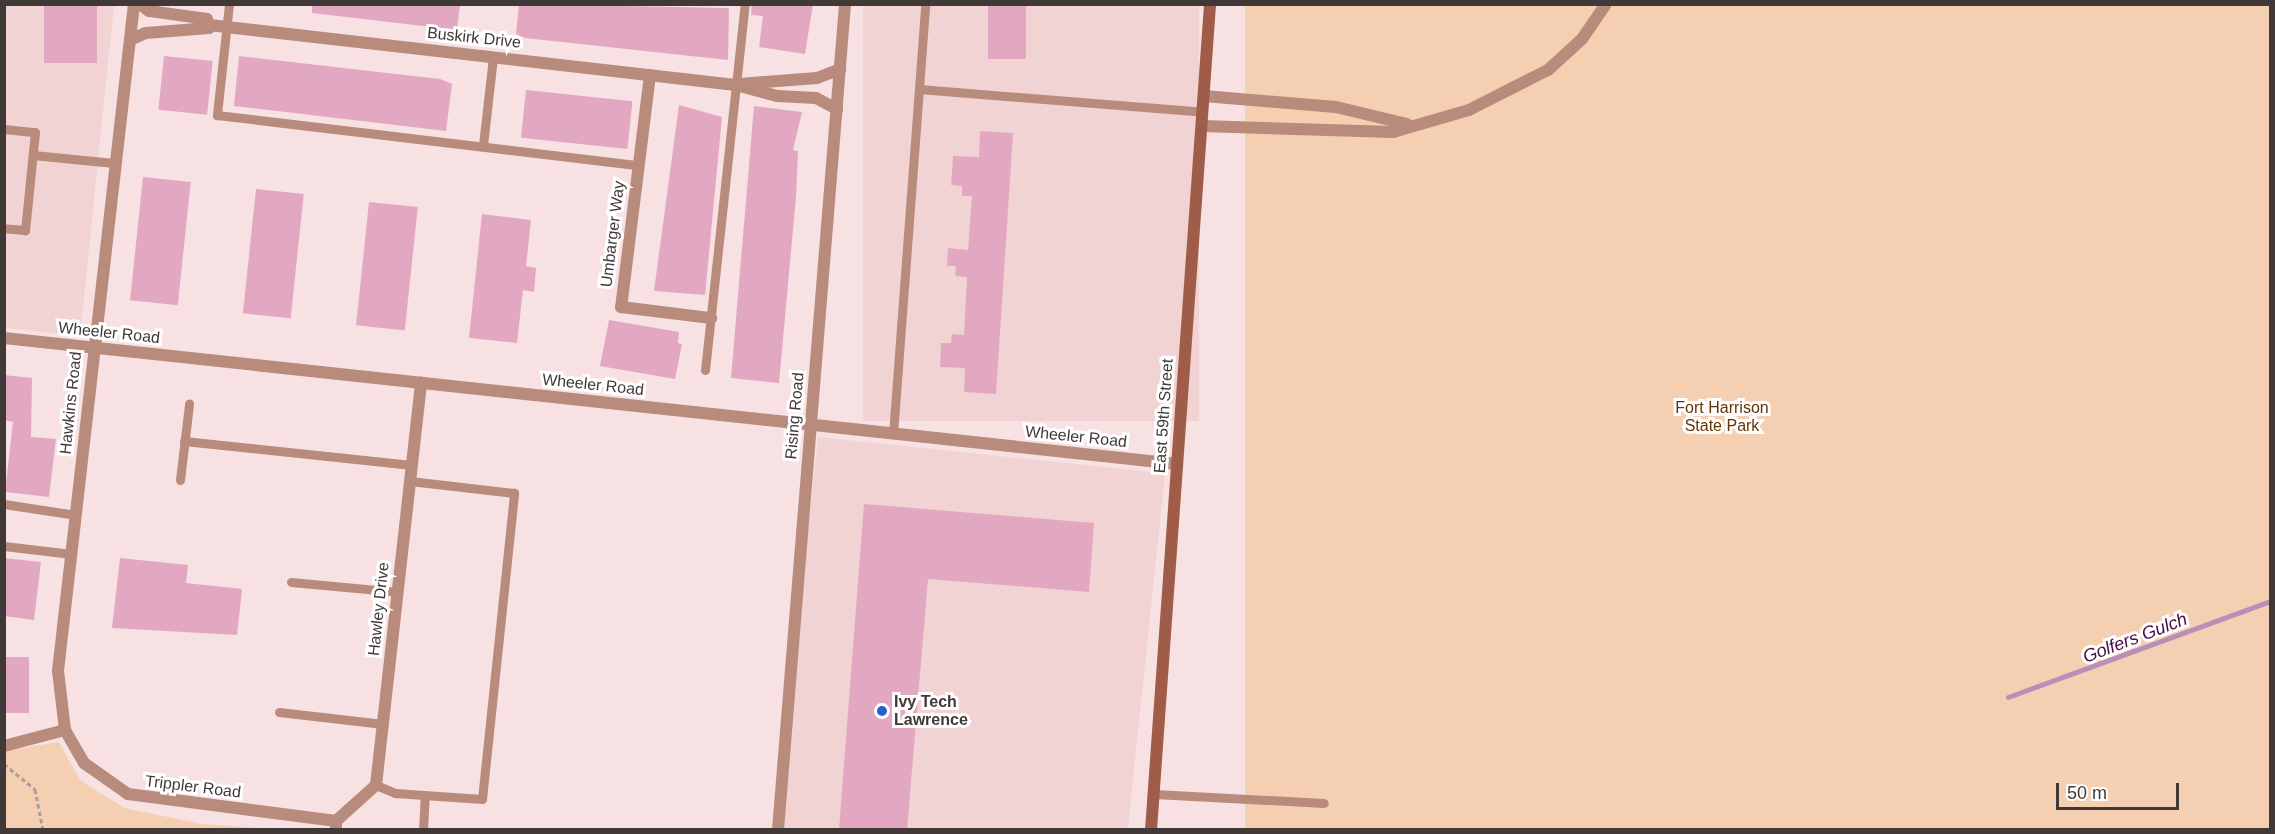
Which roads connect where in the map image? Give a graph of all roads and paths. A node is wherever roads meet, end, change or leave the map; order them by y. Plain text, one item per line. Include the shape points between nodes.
1 (134, 4) edge
2 (140, 4) edge
3 (229, 4) edge
4 (745, 4) edge
5 (845, 4) edge
6 (925, 4) edge
7 (1210, 4) edge
8 (1606, 4) edge
9 (209, 25) junction
10 (226, 27) junction
11 (130, 40) junction
12 (493, 57) junction
13 (840, 69) junction
14 (650, 75) junction
15 (736, 85) junction
16 (918, 89) junction
17 (1204, 96) junction
18 (837, 109) junction
19 (1203, 112) junction
20 (1407, 124) junction
21 (1202, 126) junction
22 (4, 129) edge
23 (483, 145) junction
24 (33, 155) junction
25 (114, 163) junction
26 (638, 165) junction
27 (4, 228) edge
28 (711, 318) junction
29 (4, 339) edge
30 (93, 348) junction
31 (705, 370) dead end
32 (421, 383) junction
33 (189, 404) dead end
34 (811, 425) junction
35 (893, 434) junction
36 (184, 441) junction
37 (1177, 464) junction
38 (412, 465) junction
39 (180, 480) dead end
40 (410, 481) junction
41 (4, 504) edge
42 (76, 515) junction
43 (4, 546) edge
44 (72, 554) junction
45 (291, 582) dead end
46 (398, 592) junction
47 (58, 697) joint
48 (279, 712) dead end
49 (383, 724) junction
50 (65, 730) junction
51 (4, 746) edge
52 (4, 764) edge
53 (376, 785) junction
54 (1154, 794) junction
55 (426, 795) junction
56 (1324, 803) dead end
57 (336, 825) edge
58 (43, 830) edge
59 (423, 830) edge
60 (778, 830) edge
61 (1151, 830) edge

1 - 11 street, Hawkins Road
2 - 9 street, Buskirk Drive via 149,11 207,19
3 - 10 lane
4 - 15 lane
5 - 13 street, Rising Road
6 - 16 lane
7 - 17 street, East 59th Street
8 - 20 street via 1581,39 1533,80 1469,110
9 - 10 street, Buskirk Drive
9 - 11 street, Buskirk Drive via 206,33 146,33
10 - 12 street, Buskirk Drive
10 - 23 lane via 217,115
11 - 25 street, Hawkins Road
12 - 14 street, Buskirk Drive
12 - 23 lane
13 - 15 street, Buskirk Drive via 817,78
13 - 18 street, Rising Road
14 - 15 street, Buskirk Drive
14 - 26 street, Umbarger Way
15 - 18 street, Buskirk Drive via 777,96 816,98
15 - 28 lane
16 - 19 lane
16 - 35 lane
17 - 19 street, East 59th Street
17 - 20 street via 1336,107
18 - 34 street, Rising Road
19 - 21 street, East 59th Street
20 - 21 street via 1393,132 1331,133
21 - 37 street, East 59th Street
22 - 24 lane via 35,132
23 - 26 lane
24 - 25 lane
24 - 27 lane via 25,230
25 - 30 street, Hawkins Road
26 - 28 street, Umbarger Way via 621,307
28 - 31 lane
29 - 30 street, Wheeler Road
30 - 32 street, Wheeler Road
30 - 42 street, Hawkins Road
32 - 34 street, Wheeler Road
32 - 38 street, Hawley Drive
33 - 36 lane
34 - 35 street, Wheeler Road
34 - 60 street, Rising Road
35 - 37 street, Wheeler Road
36 - 38 lane
36 - 39 lane
37 - 54 street, East 59th Street
38 - 40 street, Hawley Drive
40 - 46 street, Hawley Drive
40 - 55 lane via 514,493 482,799
41 - 42 lane
42 - 44 street, Hawkins Road
43 - 44 lane
44 - 47 street, Hawkins Road
45 - 46 lane
46 - 49 street, Hawley Drive
47 - 50 street, Trippler Road
48 - 49 lane
49 - 53 street, Hawley Drive
50 - 51 street
50 - 57 street, Trippler Road via 84,763 128,794
52 - 58 path via 35,789
53 - 55 lane
53 - 57 street
54 - 56 lane
54 - 61 street, East 59th Street
55 - 59 lane

